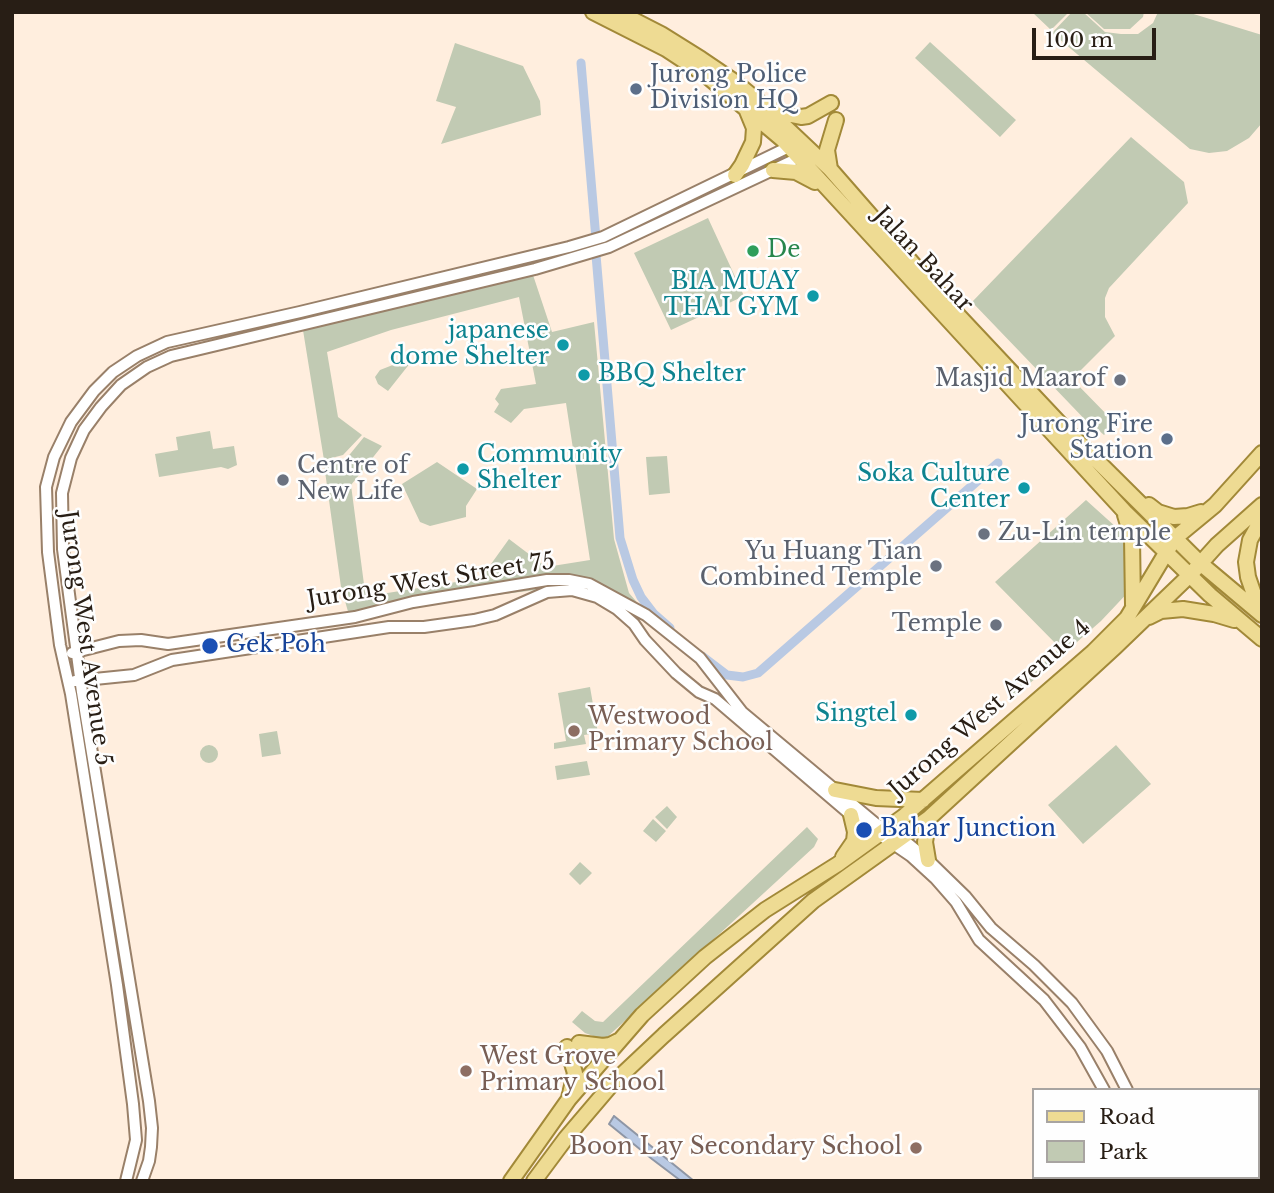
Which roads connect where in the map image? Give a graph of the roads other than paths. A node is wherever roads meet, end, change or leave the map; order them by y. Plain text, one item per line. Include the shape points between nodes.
1 (593, 12) edge
2 (618, 12) edge
3 (759, 102) junction
4 (831, 103) dead end
5 (745, 107) junction
6 (836, 120) dead end
7 (799, 148) junction
8 (830, 169) junction
9 (773, 170) junction
10 (735, 174) junction
11 (833, 195) junction
12 (907, 268) junction
13 (1262, 453) edge
14 (1123, 487) junction
15 (1215, 505) junction
16 (1262, 505) edge
17 (1125, 512) junction
18 (1262, 518) edge
19 (1175, 538) junction
20 (1166, 552) junction
21 (1200, 563) junction
22 (1189, 575) junction
23 (1133, 607) junction
24 (1261, 615) edge
25 (1140, 622) junction
26 (1242, 622) junction
27 (265, 629) junction
28 (1262, 639) edge
29 (268, 645) junction
30 (77, 651) junction
31 (63, 655) junction
32 (75, 682) junction
33 (835, 790) junction
34 (923, 800) junction
35 (851, 815) junction
36 (929, 818) junction
37 (884, 832) junction
38 (897, 841) junction
39 (928, 860) junction
40 (838, 864) junction
41 (619, 1040) junction
42 (1103, 1088) edge
43 (1126, 1088) edge
44 (569, 1099) junction
45 (126, 1181) edge
46 (142, 1181) edge
47 (511, 1181) edge
48 (534, 1181) edge

1 - 5 main road, Jalan Bahar via 666,49
2 - 3 main road, Jalan Bahar via 701,59
3 - 4 main road via 801,117
3 - 7 main road, Jalan Bahar
5 - 7 main road, Jalan Bahar
5 - 10 main road via 754,128 752,142
6 - 8 main road via 827,150
7 - 8 main road, Jalan Bahar
7 - 9 street, Jurong West Avenue 5
7 - 10 street, Jurong West Avenue 5
7 - 11 main road, Jalan Bahar
8 - 12 main road, Jalan Bahar
9 - 11 main road via 807,176
9 - 30 street, Jurong West Avenue 5 via 610,247 574,259 171,356 147,367 101,407 66,473 61,520
10 - 31 street, Jurong West Avenue 5 via 596,239 167,342 113,372 71,422 46,487 48,552
11 - 12 main road, Jalan Bahar
12 - 14 main road, Jalan Bahar
12 - 17 main road, Jalan Bahar
13 - 15 main road, Jurong West Avenue 4
14 - 15 main road via 1158,512 1174,517 1198,514
14 - 19 main road, Jalan Bahar
15 - 19 main road, Jurong West Avenue 4
16 - 21 main road, Jurong West Avenue 4
17 - 20 main road, Jalan Bahar
17 - 23 main road via 1132,538
18 - 24 main road via 1250,540 1247,562
19 - 20 main road, Jurong West Avenue 4
19 - 21 main road, Jalan Bahar
20 - 22 main road, Jalan Bahar
20 - 23 main road, Jurong West Avenue 4
21 - 22 main road, Jurong West Avenue 4
21 - 24 main road, Jalan Bahar
22 - 25 main road, Jurong West Avenue 4
22 - 26 main road, Jalan Bahar
23 - 34 main road, Jurong West Avenue 4 via 1093,652
25 - 26 main road via 1161,611 1183,609
25 - 36 main road, Jurong West Avenue 4
26 - 28 main road, Jalan Bahar
27 - 29 street
27 - 30 street, Jurong West Street 75 via 168,644 119,641
27 - 33 street, Jurong West Street 75 via 355,617 413,602 547,580 589,584 646,615 700,658 743,712
29 - 32 street, Jurong West Street 75 via 172,660 134,675
29 - 35 street, Jurong West Street 75 via 474,620 547,593 572,590 589,594 617,609 676,673 715,699
30 - 31 street, Jurong West Street 75
30 - 32 street, Jurong West Avenue 5
31 - 32 street, Jurong West Avenue 5
32 - 45 street, Jurong West Avenue 5 via 136,1127
32 - 46 street, Jurong West Avenue 5 via 149,1101 151,1147
33 - 34 main road
33 - 37 street, Jurong West Street 75
34 - 37 main road, Jurong West Avenue 4
35 - 37 street, Jurong West Street 75 via 869,829
35 - 40 main road via 854,841
36 - 38 main road, Jurong West Avenue 4
36 - 39 main road
37 - 38 street
37 - 40 main road, Jurong West Avenue 4
38 - 39 street
38 - 42 street via 946,889 979,940 1044,1000 1080,1047
38 - 48 main road, Jurong West Avenue 4 via 813,901 655,1043 612,1084
39 - 43 street via 991,928 1072,1003 1107,1051
40 - 41 main road, Jurong West Avenue 4 via 765,910 715,949
41 - 44 main road, Jurong West Avenue 4
41 - 44 main road via 603,1046 573,1045 575,1073
44 - 47 main road, Jurong West Avenue 4

